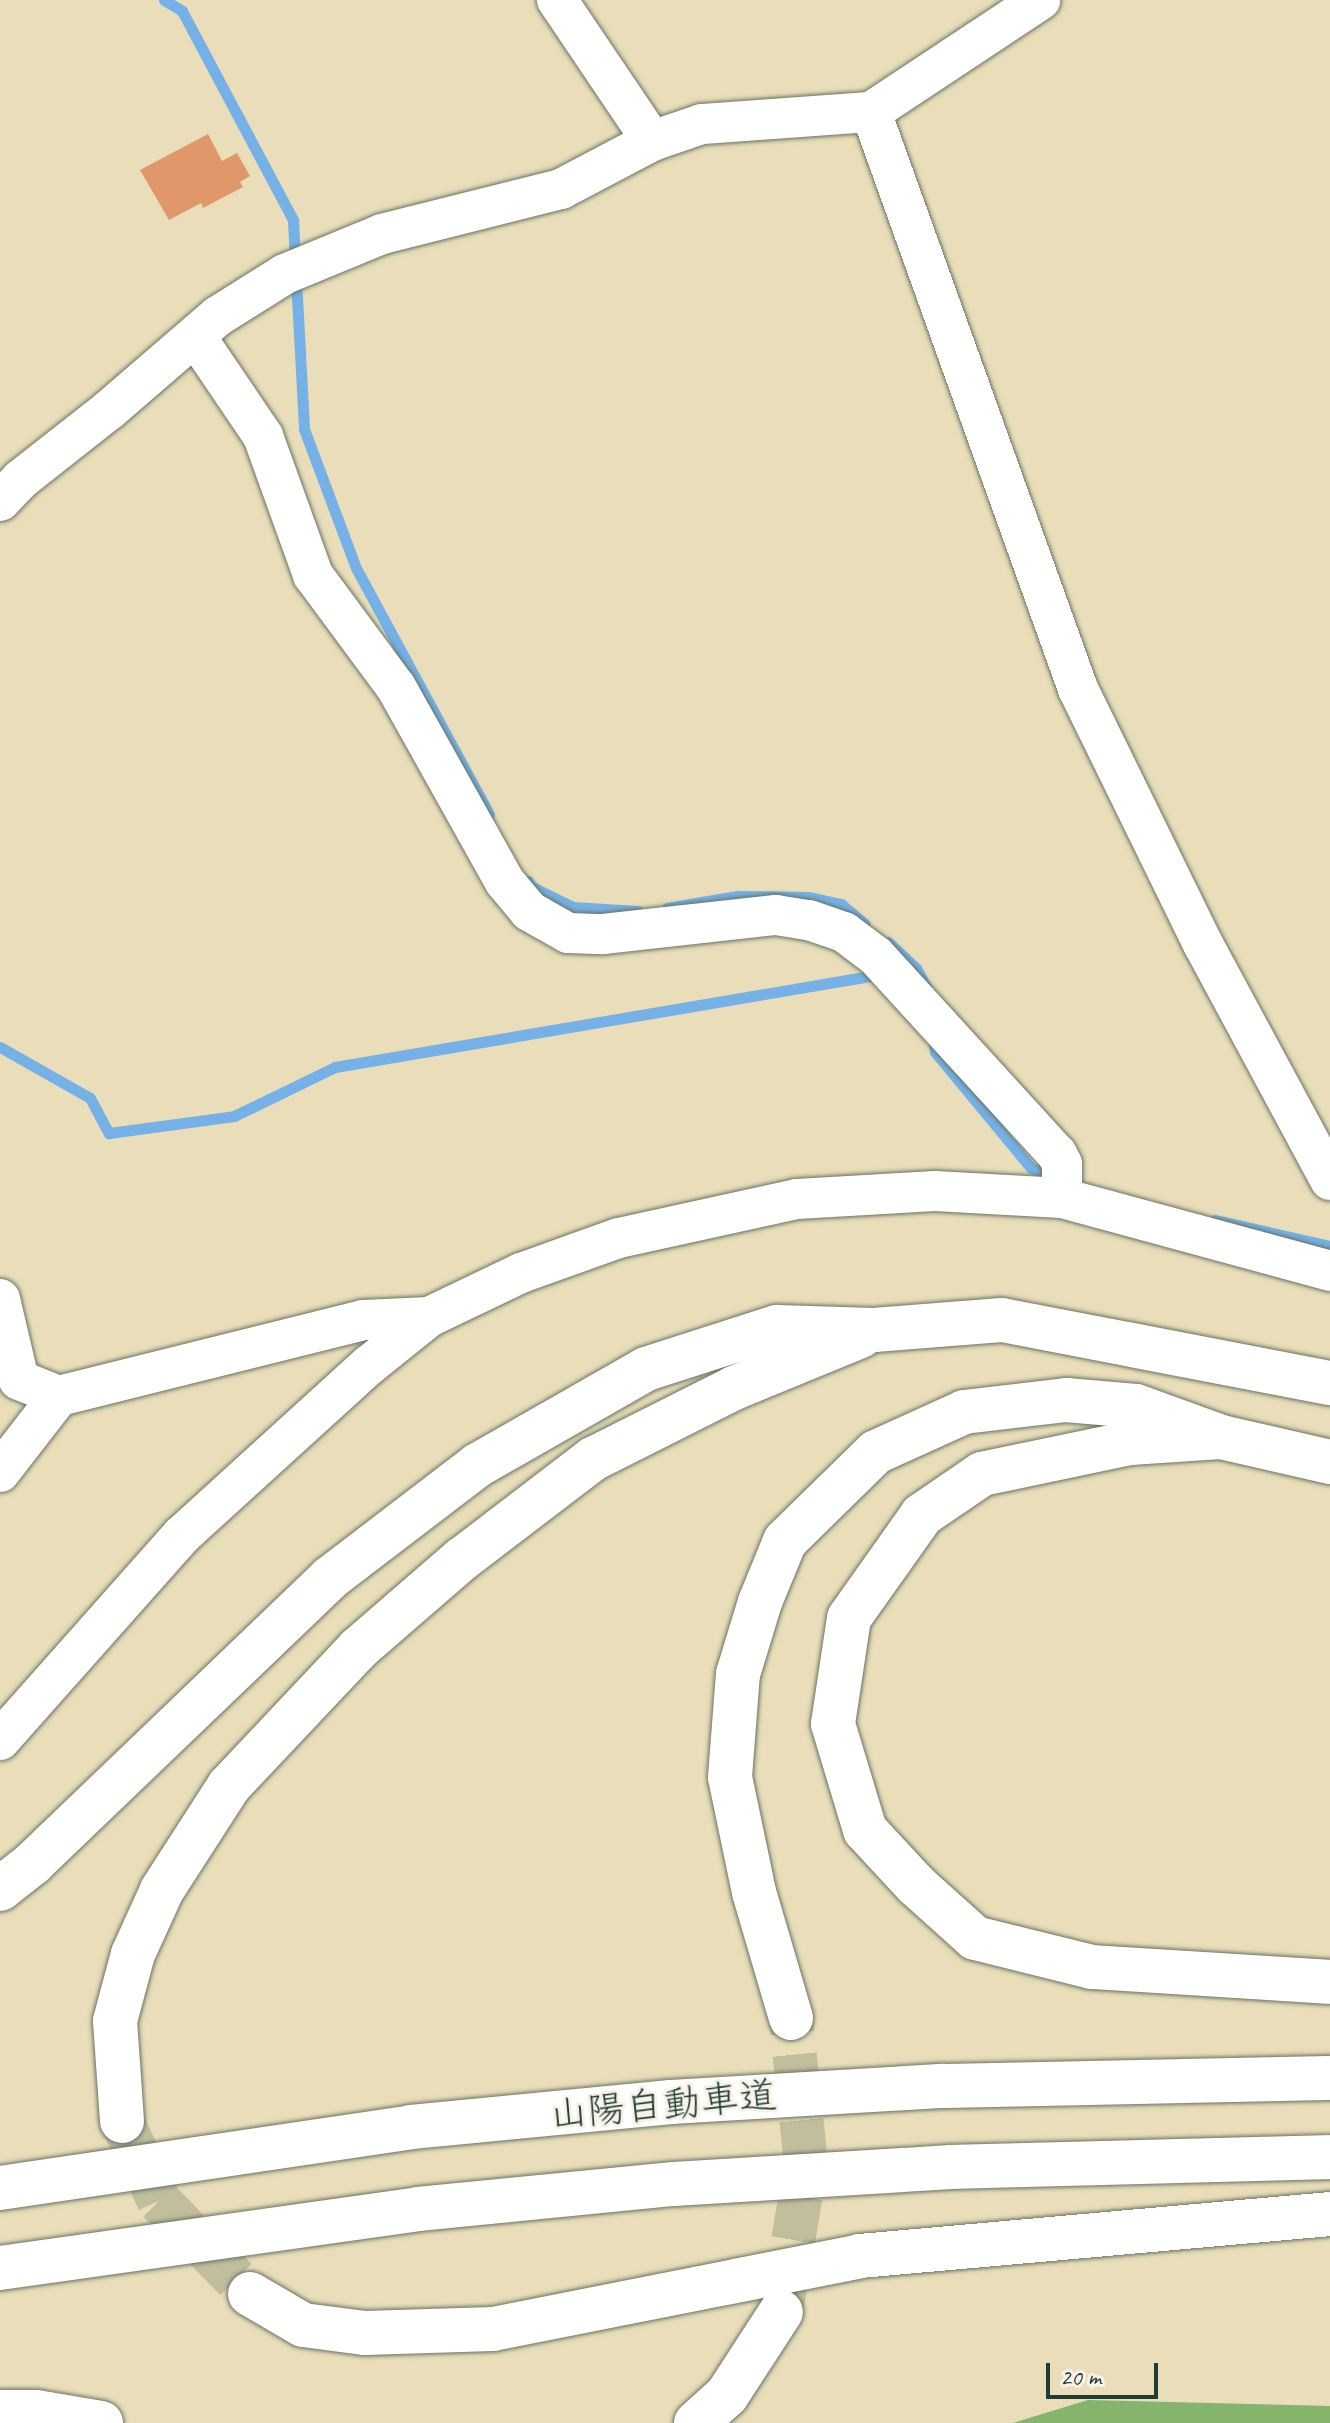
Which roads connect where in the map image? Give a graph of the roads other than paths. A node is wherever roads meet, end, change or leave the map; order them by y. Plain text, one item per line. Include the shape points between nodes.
1 (557, 0) edge
2 (1040, 0) edge
3 (871, 112) junction
4 (652, 141) junction
5 (196, 337) junction
6 (0, 501) edge
7 (1330, 1180) edge
8 (1063, 1183) junction
9 (1330, 1271) edge
10 (0, 1299) edge
11 (429, 1317) junction
12 (874, 1330) junction
13 (1330, 1383) edge
14 (59, 1396) junction
15 (1221, 1437) junction
16 (1330, 1462) edge
17 (0, 1472) edge
18 (0, 1740) edge
19 (0, 1889) edge
20 (1330, 1982) edge
21 (791, 2018) tunnel mouth
22 (1330, 2078) edge
23 (122, 2121) tunnel mouth
24 (1330, 2157) edge
25 (0, 2188) edge
26 (1330, 2214) edge
27 (0, 2268) edge
28 (250, 2294) tunnel mouth
29 (781, 2312) tunnel mouth
30 (0, 2412) edge
31 (101, 2423) edge
32 (696, 2423) edge

1 - 4 street
2 - 3 street
3 - 4 street via 702,124
3 - 7 street via 1078,689 1203,944
4 - 5 street via 561,189 382,234 299,268 218,316
5 - 6 street
5 - 8 street via 263,436 313,575 396,687 505,882 529,911 568,933 603,934 776,915 844,932 875,955 1057,1154
8 - 9 street
8 - 11 street via 797,1199 619,1238 521,1273
10 - 14 street via 19,1380
11 - 14 street via 363,1320
11 - 18 street via 181,1536
12 - 13 highway via 1002,1320
12 - 19 highway via 777,1327 646,1369 478,1465 330,1578
12 - 23 highway via 734,1388 593,1459 462,1559 358,1649 229,1786 162,1890 133,1954 115,2021
14 - 17 street
15 - 16 highway
15 - 20 highway via 1130,1443 982,1474 922,1515 849,1618 833,1724 865,1830 975,1938 1092,1967
15 - 21 highway via 1136,1406 1066,1400 964,1412 876,1452 785,1541 738,1674 730,1777 754,1892
22 - 25 highway, 山陽自動車道 via 944,2086 671,2102 411,2127
24 - 27 highway, 山陽自動車道 via 951,2167 674,2184 418,2209
26 - 28 highway via 860,2256 493,2329 365,2333 303,2325
29 - 32 highway via 727,2395
30 - 31 highway

